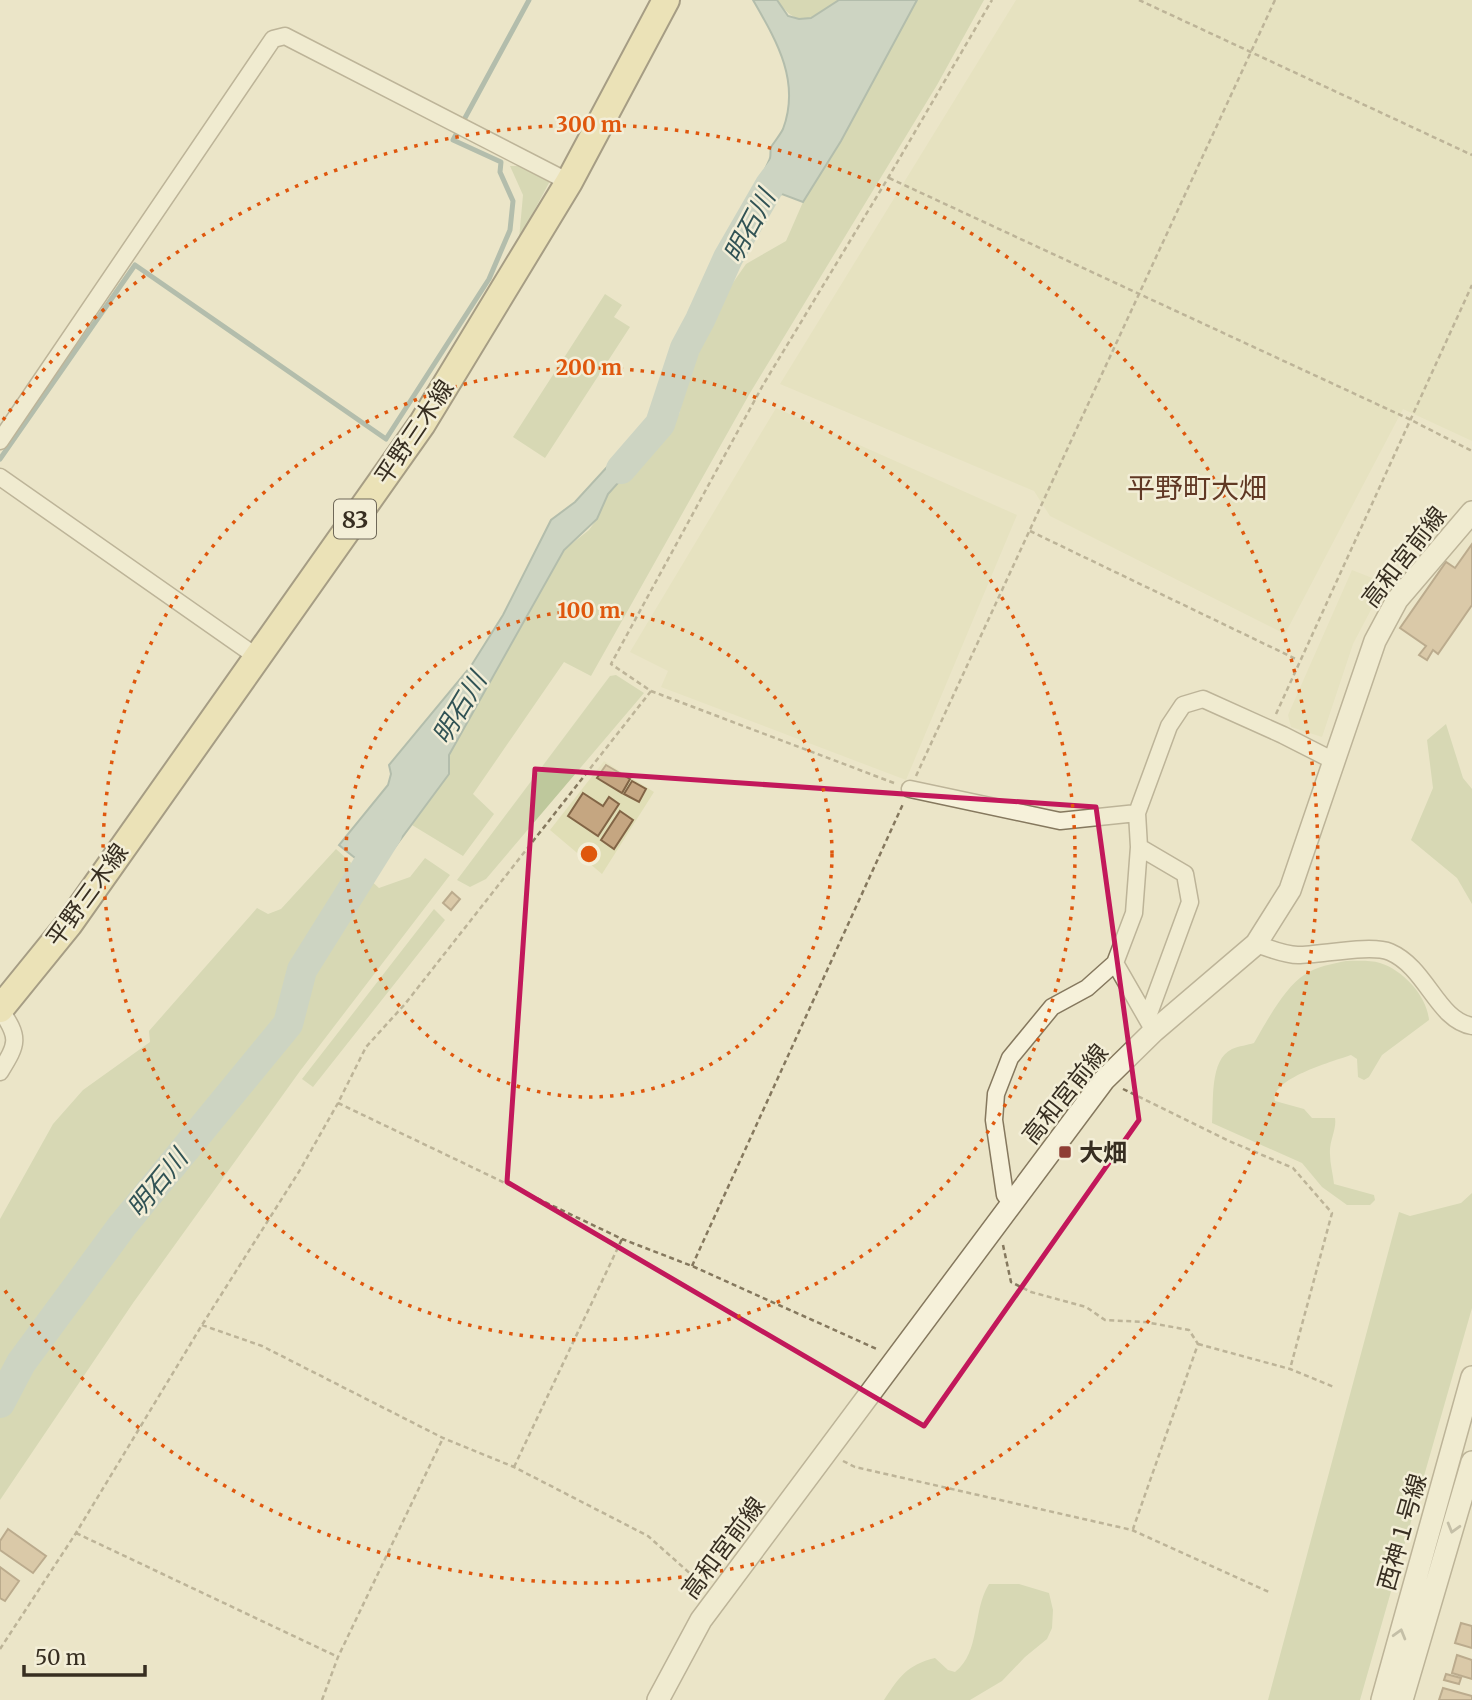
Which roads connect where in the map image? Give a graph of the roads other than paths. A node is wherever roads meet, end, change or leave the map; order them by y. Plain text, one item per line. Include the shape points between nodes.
1 (666, 0) edge
2 (569, 182) junction
3 (0, 441) edge
4 (0, 477) edge
5 (1472, 512) edge
6 (257, 657) junction
7 (1334, 761) junction
8 (910, 789) road end
9 (1137, 813) junction
10 (1139, 847) junction
11 (1256, 944) junction
12 (1115, 963) junction
13 (0, 1009) edge
14 (1151, 1025) junction
15 (1472, 1026) edge
16 (0, 1072) edge
17 (1012, 1203) junction
18 (1472, 1377) edge
19 (1472, 1462) edge
20 (659, 1700) edge
21 (1382, 1700) edge
22 (1402, 1700) edge

1 - 2 main road, 平野三木線 / 83
2 - 3 street via 285,36 272,39
2 - 6 main road, 平野三木線 / 83 via 422,424
4 - 6 street
5 - 7 street, 高和宮前線 via 1397,600 1375,641
6 - 13 main road, 平野三木線 / 83 via 69,924
7 - 9 street via 1203,699 1183,705 1169,726
7 - 11 street, 高和宮前線 via 1290,890
8 - 9 street via 1060,821
9 - 10 street
10 - 12 street via 1134,914
10 - 14 street via 1185,874 1190,902
11 - 14 street, 高和宮前線
11 - 15 street via 1294,955 1386,950 1406,960 1446,1012
12 - 14 street
12 - 17 street via 1087,988 1052,1007 1010,1058 996,1094 994,1120 1004,1195
13 - 16 street via 12,1027 15,1048
14 - 17 street, 高和宮前線
17 - 20 street, 高和宮前線 via 701,1620
21 -> 18 street, 西神１号線
19 -> 22 street, 西神１号線

